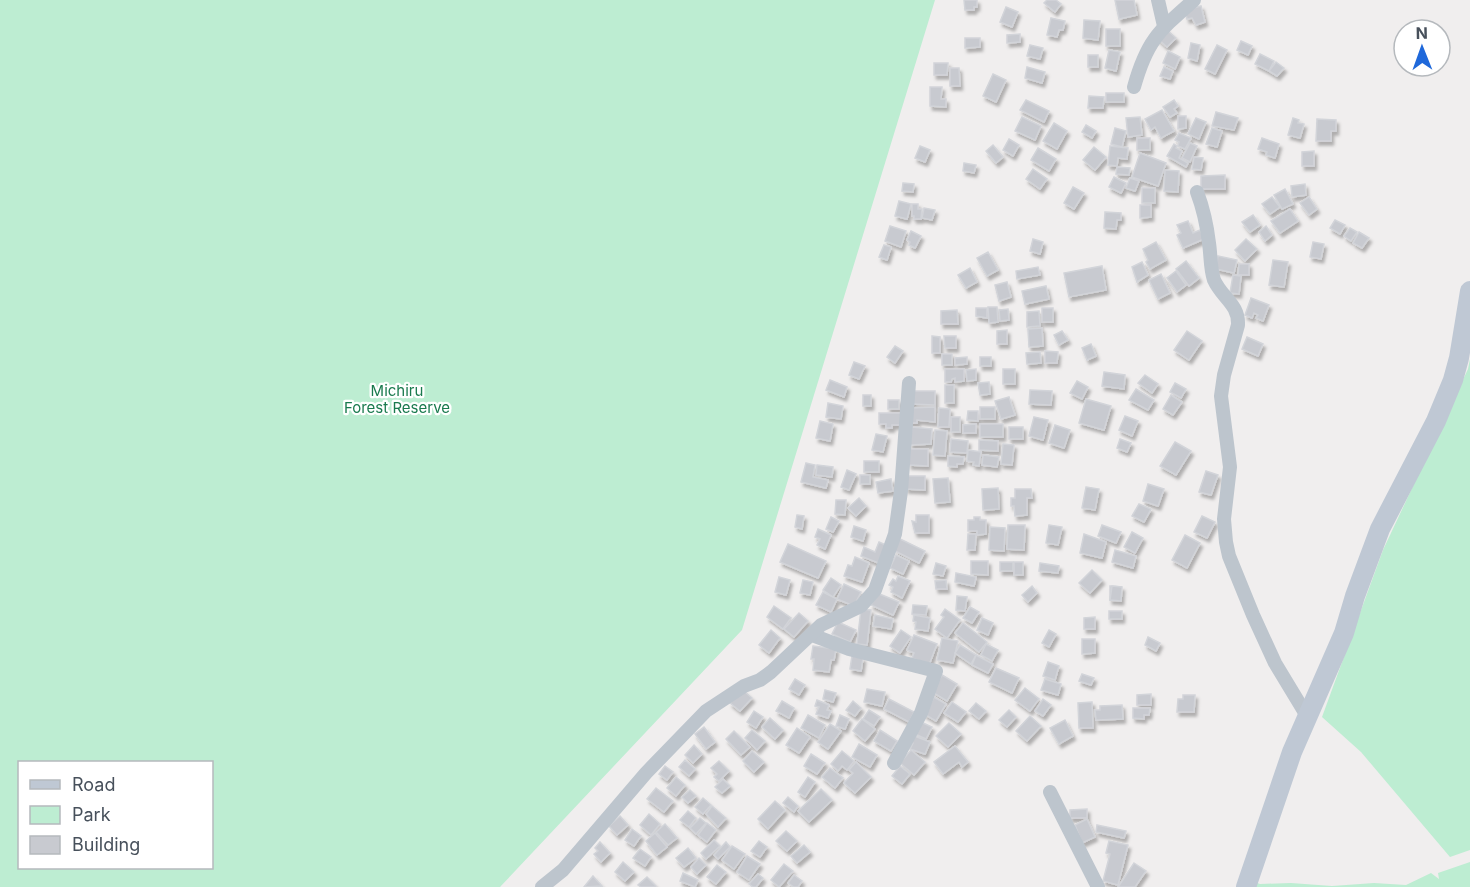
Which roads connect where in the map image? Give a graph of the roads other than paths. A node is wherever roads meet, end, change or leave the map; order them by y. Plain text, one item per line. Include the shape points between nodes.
1 (1158, 0) edge
2 (1194, 0) edge
3 (1164, 26) junction
4 (1134, 87) dead end
5 (1197, 192) dead end
6 (1470, 291) edge
7 (909, 383) dead end
8 (812, 634) junction
9 (1307, 716) junction
10 (894, 763) dead end
11 (1050, 792) dead end
12 (542, 887) edge
13 (1098, 887) edge
14 (1246, 887) edge

1 - 3 street
2 - 3 street
3 - 4 street via 1149,45
5 - 9 street via 1214,279 1238,316 1221,396 1230,466 1224,519 1226,542 1275,663
6 - 9 street via 1454,380 1380,529 1344,633
7 - 8 street via 901,491 895,534 886,562 867,601 821,625
8 - 10 street via 849,649 936,671 921,713
8 - 12 street via 771,672 706,711 563,870
9 - 14 street
11 - 13 street

